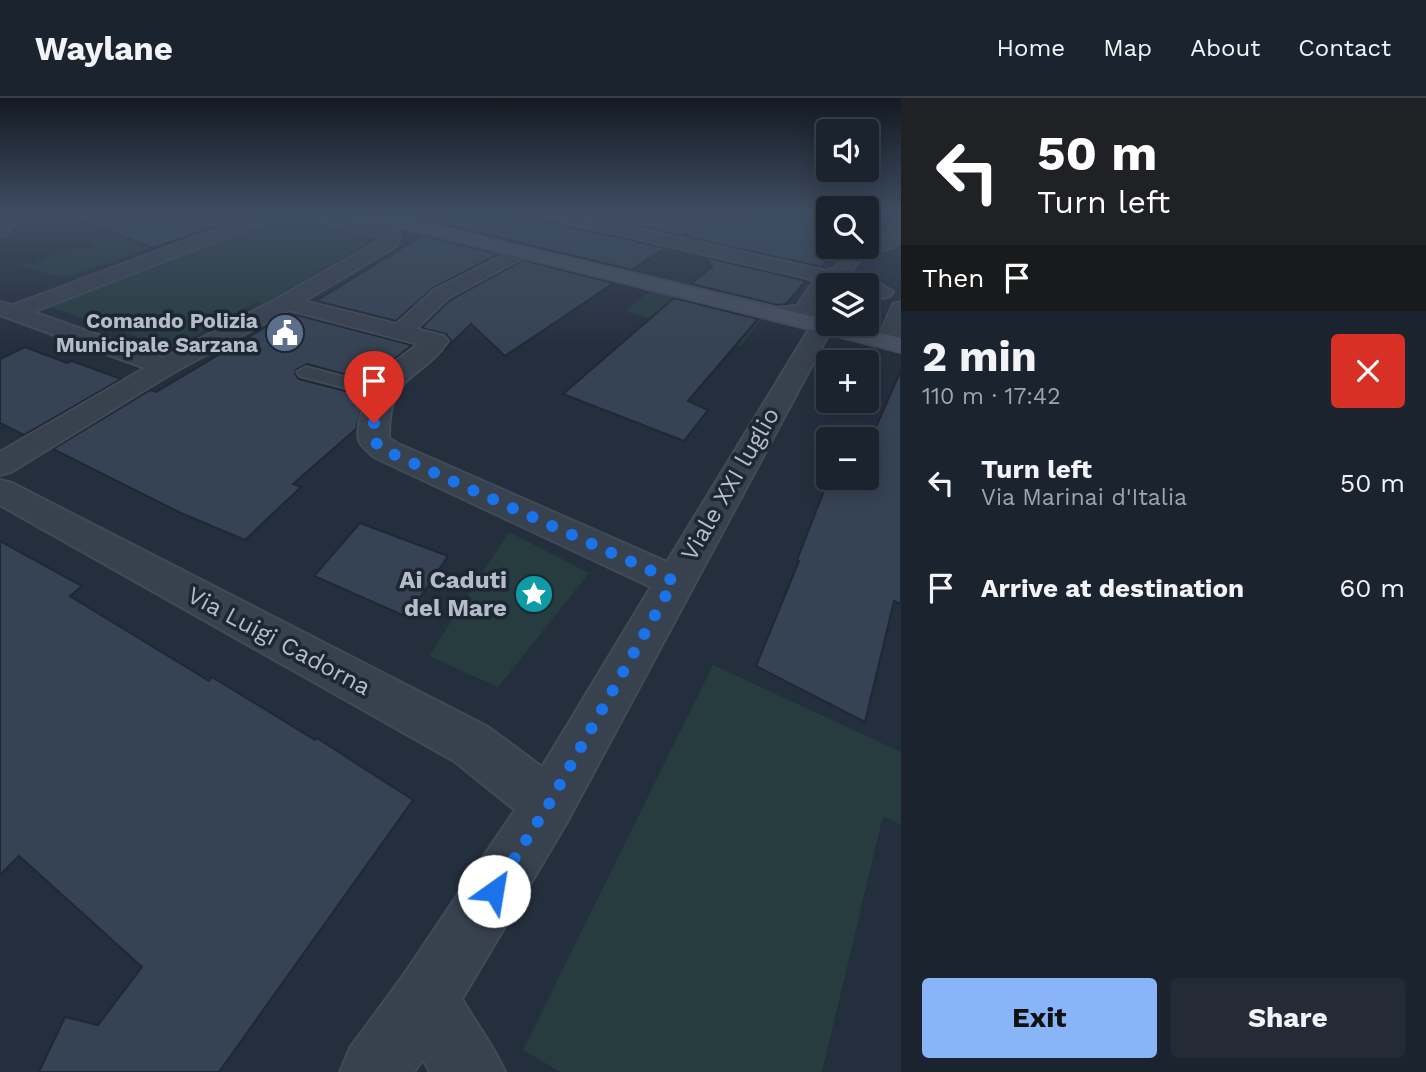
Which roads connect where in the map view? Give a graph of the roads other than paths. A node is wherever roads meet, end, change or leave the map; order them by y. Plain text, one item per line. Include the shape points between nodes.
1 (152, 257) edge
2 (364, 257) edge
3 (509, 257) edge
4 (545, 257) edge
5 (736, 257) edge
6 (852, 257) edge
7 (841, 273) edge
8 (816, 276) edge
9 (816, 299) edge
10 (286, 303) junction
11 (901, 309) edge
12 (7, 310) edge
13 (794, 318) junction
14 (400, 332) junction
15 (894, 341) edge
16 (165, 367) junction
17 (306, 372) dead end
18 (384, 393) junction
19 (0, 465) edge
20 (0, 491) edge
21 (674, 581) junction
22 (549, 804) junction
23 (426, 999) junction
24 (374, 1072) edge
25 (471, 1072) edge

1 - 12 street
2 - 10 street
3 - 14 street via 441,294
4 - 13 main road
5 - 8 street
6 - 7 street
9 - 13 street
10 - 14 street
10 - 16 street
11 - 15 street
12 - 16 street
13 - 15 main road
13 - 21 street, Viale XXI luglio
14 - 18 street via 436,341 413,367 390,380
16 - 19 street
17 - 18 lane
18 - 21 street via 374,423 374,441 384,450
20 - 22 street, Via Luigi Cadorna via 471,744
21 - 22 street, Viale XXI luglio
22 - 23 street, Viale XXI luglio
23 - 24 street, Viale XXI luglio
23 - 25 street via 460,1061

